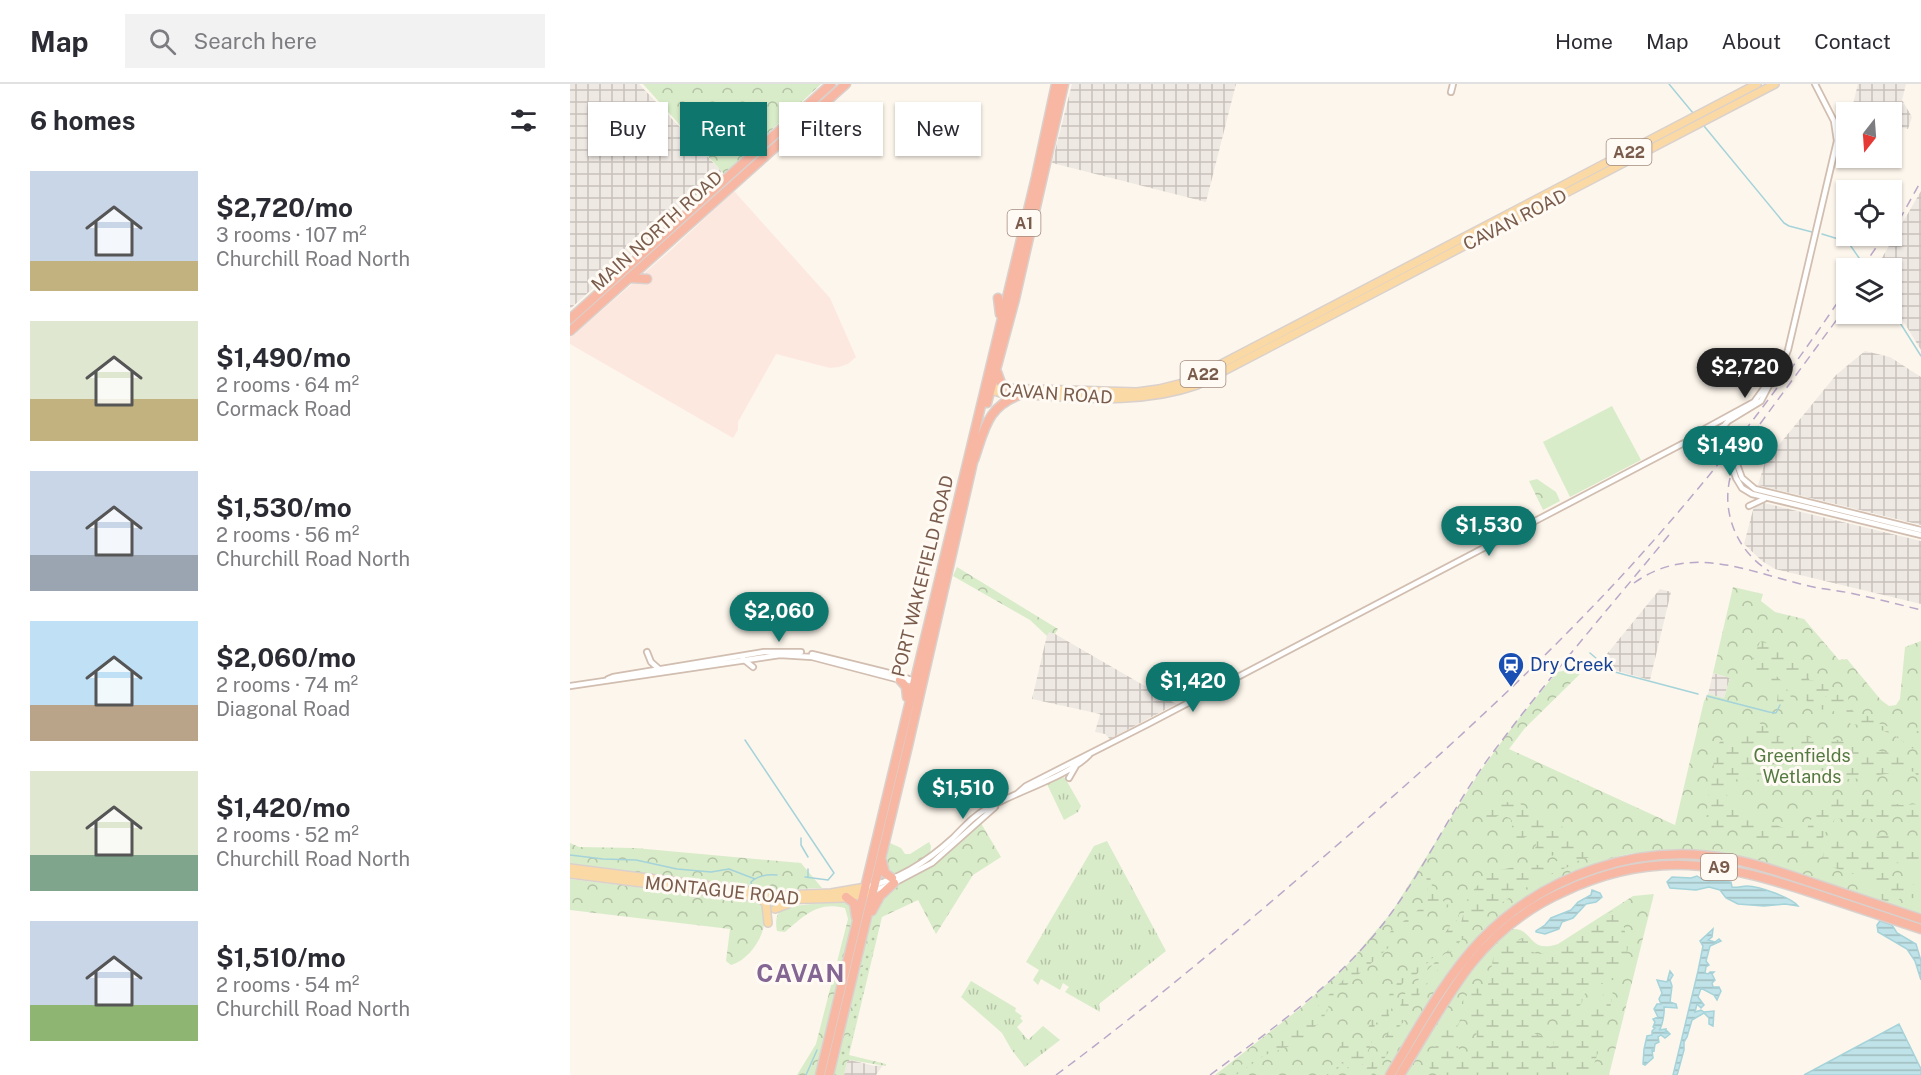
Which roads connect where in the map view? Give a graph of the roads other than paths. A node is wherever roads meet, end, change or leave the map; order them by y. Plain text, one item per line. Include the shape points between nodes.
1 (831, 84) edge
2 (846, 84) edge
3 (1056, 84) edge
4 (1064, 84) edge
5 (1453, 84) edge
6 (1757, 84) edge
7 (1775, 84) edge
8 (1815, 84) edge
9 (1451, 92) dead end
10 (811, 102) edge
11 (826, 102) edge
12 (1699, 119) junction
13 (779, 131) edge
14 (779, 144) edge
15 (1041, 154) junction
16 (1047, 166) junction
17 (1036, 177) junction
18 (656, 241) junction
19 (669, 242) junction
20 (633, 262) junction
21 (644, 272) junction
22 (1020, 275) junction
23 (1002, 299) junction
24 (570, 319) edge
25 (570, 331) edge
26 (1276, 337) junction
27 (1272, 347) junction
28 (992, 355) junction
29 (1229, 365) junction
30 (997, 368) junction
31 (1776, 372) junction
32 (1010, 389) junction
33 (990, 390) junction
34 (1022, 394) junction
35 (980, 412) junction
36 (1733, 419) junction
37 (1716, 424) junction
38 (1724, 426) junction
39 (1713, 430) junction
40 (1727, 433) junction
41 (1694, 438) junction
42 (974, 460) junction
43 (1742, 476) junction
44 (1764, 492) junction
45 (1752, 495) junction
46 (1767, 499) junction
47 (1749, 506) dead end
48 (963, 510) junction
49 (953, 524) junction
50 (1921, 530) edge
51 (1921, 535) edge
52 (934, 630) junction
53 (743, 659) junction
54 (753, 667) dead end
55 (916, 669) junction
56 (648, 671) junction
57 (658, 671) junction
58 (901, 678) junction
59 (607, 680) junction
60 (914, 681) junction
61 (570, 686) edge
62 (916, 709) junction
63 (905, 721) junction
64 (1089, 755) junction
65 (905, 763) junction
66 (1077, 764) junction
67 (894, 771) junction
68 (1069, 778) dead end
69 (1018, 793) junction
70 (896, 800) junction
71 (1002, 801) junction
72 (885, 808) junction
73 (938, 850) junction
74 (882, 857) junction
75 (939, 857) junction
76 (570, 868) edge
77 (570, 875) edge
78 (893, 881) junction
79 (869, 889) junction
80 (741, 890) junction
81 (792, 895) junction
82 (846, 897) junction
83 (761, 899) junction
84 (820, 899) junction
85 (774, 900) junction
86 (775, 909) dead end
87 (1921, 919) edge
88 (768, 923) dead end
89 (857, 923) junction
90 (1921, 929) edge
91 (862, 937) junction
92 (820, 1075) edge
93 (828, 1075) edge
94 (1390, 1075) edge
95 (1400, 1075) edge

1 - 10 highway, MAIN NORTH ROAD
2 - 11 highway, MAIN NORTH ROAD
3 - 15 highway, PORT WAKEFIELD ROAD / A1
4 - 16 highway, PORT WAKEFIELD ROAD / A1
5 - 9 street
6 - 12 main road, CAVAN ROAD / A22
7 - 12 main road, CAVAN ROAD / A22
8 - 31 street via 1834,121 1838,141 1788,350
12 - 26 main road, CAVAN ROAD / A22
12 - 27 main road, CAVAN ROAD / A22
13 - 18 highway, MAIN NORTH ROAD
14 - 19 highway, MAIN NORTH ROAD
15 - 16 highway
15 - 17 highway, PORT WAKEFIELD ROAD / A1
16 - 17 highway
16 - 22 highway, PORT WAKEFIELD ROAD / A1
17 - 23 highway, PORT WAKEFIELD ROAD / A1
18 - 19 highway
18 - 20 highway, MAIN NORTH ROAD
19 - 21 highway, MAIN NORTH ROAD
20 - 21 highway
20 - 24 highway, MAIN NORTH ROAD
21 - 25 highway, MAIN NORTH ROAD via 630,278
22 - 23 highway via 1011,298
22 - 30 highway, PORT WAKEFIELD ROAD / A1
23 - 28 highway, PORT WAKEFIELD ROAD / A1
26 - 27 main road
26 - 29 main road, CAVAN ROAD / A22
27 - 29 main road, CAVAN ROAD / A22
28 - 33 highway
28 - 35 highway, PORT WAKEFIELD ROAD / A1
29 - 32 main road, CAVAN ROAD / A22 via 1187,382 1147,391
29 - 34 main road, CAVAN ROAD / A22 via 1187,389 1148,397
30 - 32 highway via 1000,381
30 - 33 highway, PORT WAKEFIELD ROAD / A1
31 - 36 street via 1761,401
31 - 37 street via 1754,402
32 - 33 main road, CAVAN ROAD / A22
33 - 34 main road, CAVAN ROAD
33 - 35 highway
33 - 42 highway, PORT WAKEFIELD ROAD / A1
34 - 42 highway via 993,412
35 - 49 highway, PORT WAKEFIELD ROAD / A1
36 - 38 street
36 - 40 street
37 - 38 street
37 - 41 street
38 - 39 street
38 - 40 street
39 - 41 street
39 - 45 street via 1722,435 1739,484
40 - 43 street
41 - 64 street
42 - 48 highway, PORT WAKEFIELD ROAD / A1
43 - 44 street via 1750,486
43 - 45 street
44 - 45 street
44 - 50 street
45 - 46 street
46 - 47 street
46 - 51 street
48 - 49 highway
48 - 52 highway, PORT WAKEFIELD ROAD / A1
49 - 55 highway, PORT WAKEFIELD ROAD / A1
52 - 60 highway via 920,675
52 - 62 highway, PORT WAKEFIELD ROAD / A1
53 - 54 street
53 - 57 street
53 - 58 street via 804,656
55 - 58 highway
55 - 60 highway, PORT WAKEFIELD ROAD / A1
56 - 57 street
56 - 57 street via 647,652
56 - 59 street
57 - 58 street via 787,651 822,656
57 - 59 street
58 - 60 street
58 - 63 highway via 907,691
59 - 61 street
60 - 62 highway
60 - 63 highway, PORT WAKEFIELD ROAD / A1
62 - 65 highway, PORT WAKEFIELD ROAD / A1
63 - 67 highway, PORT WAKEFIELD ROAD / A1
64 - 66 street
64 - 69 street
65 - 67 highway via 899,761
65 - 70 highway, PORT WAKEFIELD ROAD / A1
66 - 68 street
66 - 69 street
67 - 72 highway, PORT WAKEFIELD ROAD / A1
69 - 71 street
70 - 72 highway
70 - 74 highway, PORT WAKEFIELD ROAD / A1
71 - 73 street via 980,812
71 - 75 street
72 - 79 highway, PORT WAKEFIELD ROAD / A1
73 - 75 street
73 - 78 street
74 - 78 highway via 885,873
74 - 79 highway, PORT WAKEFIELD ROAD / A1
75 - 78 street
76 - 80 main road, MONTAGUE ROAD
77 - 83 main road, MONTAGUE ROAD
78 - 79 street
78 - 91 highway via 875,904
79 - 81 main road, MONTAGUE ROAD
79 - 82 main road, MONTAGUE ROAD
79 - 89 highway, PORT WAKEFIELD ROAD / A1
79 - 91 highway, PORT WAKEFIELD ROAD / A1
80 - 81 main road, MONTAGUE ROAD
80 - 85 main road
81 - 85 main road
82 - 84 main road, MONTAGUE ROAD
82 - 89 highway via 854,903
83 - 85 main road, MONTAGUE ROAD
83 - 88 main road via 766,904
84 - 85 main road, MONTAGUE ROAD
84 - 86 main road
87 - 94 highway, A9 via 1729,858 1667,855 1606,864 1534,897 1493,928 1450,978
89 - 92 highway, PORT WAKEFIELD ROAD / A1
90 - 95 highway, A9 via 1775,880 1722,868 1678,864 1604,875 1550,898 1494,939 1452,990
91 - 93 highway, PORT WAKEFIELD ROAD / A1

